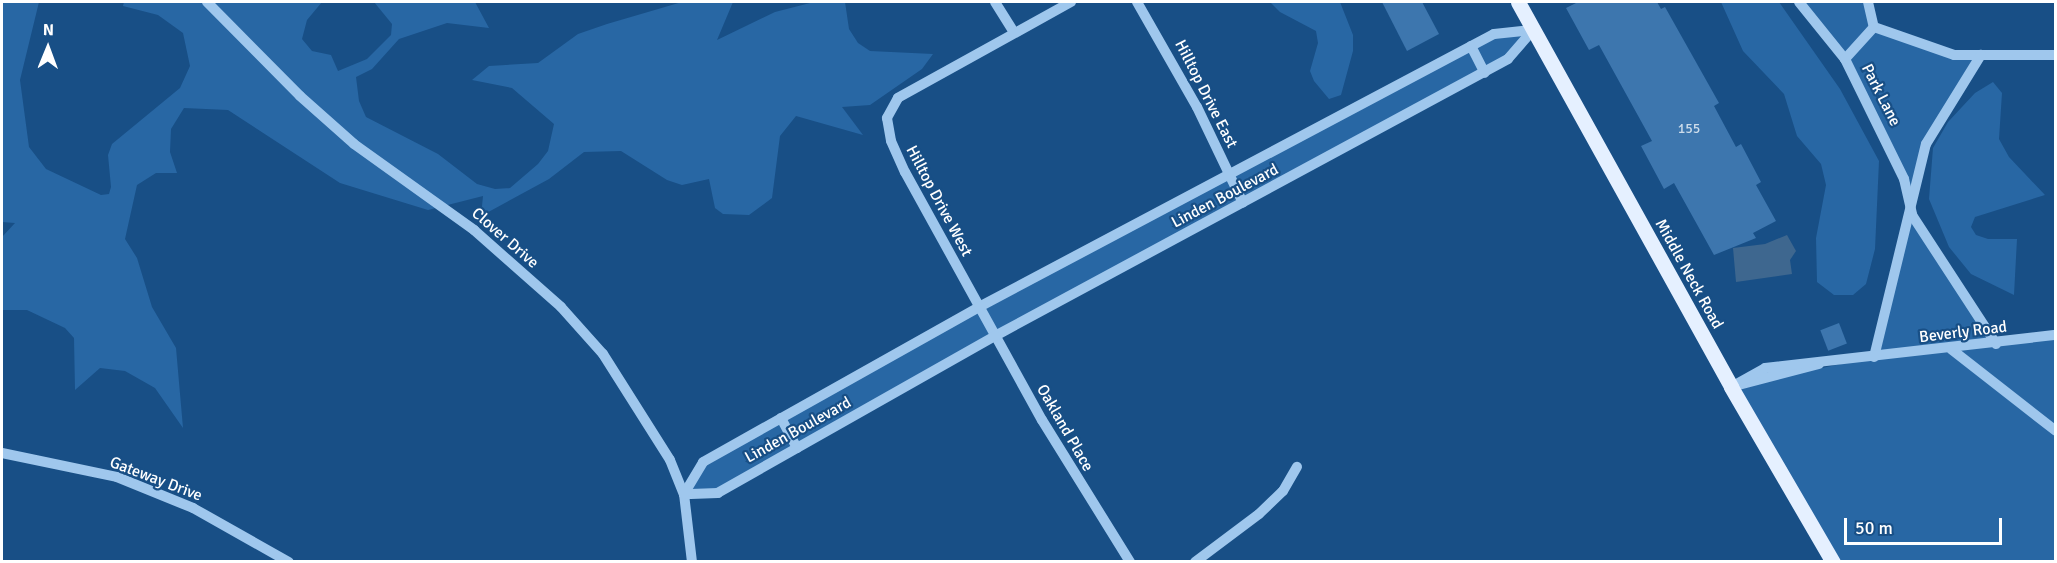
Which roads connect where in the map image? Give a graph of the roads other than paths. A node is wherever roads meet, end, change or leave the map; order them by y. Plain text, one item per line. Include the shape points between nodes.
1 (207, 2) edge
2 (995, 2) edge
3 (1071, 2) edge
4 (1137, 2) edge
5 (1518, 2) edge
6 (1799, 2) edge
7 (1868, 2) edge
8 (1874, 27) junction
9 (1533, 30) junction
10 (1014, 32) junction
11 (1471, 46) junction
12 (1982, 55) junction
13 (2055, 56) edge
14 (1845, 59) junction
15 (1485, 73) junction
16 (1228, 171) junction
17 (1244, 202) junction
18 (1912, 215) junction
19 (979, 307) junction
20 (2055, 335) edge
21 (995, 336) junction
22 (1995, 344) junction
23 (1952, 349) junction
24 (1874, 357) junction
25 (1731, 387) junction
26 (781, 418) junction
27 (2055, 431) edge
28 (797, 448) junction
29 (2, 453) edge
30 (1297, 467) dead end
31 (684, 494) junction
32 (289, 561) edge
33 (692, 561) edge
34 (1130, 561) edge
35 (1195, 561) edge
36 (1833, 561) edge

1 - 31 street, Clover Drive via 257,56 354,144 474,230 561,307 624,382 670,460
2 - 10 street
3 - 10 street
4 - 16 street, Hilltop Drive East
5 - 9 main road, Middle Neck Road
6 - 14 street, Park Lane
7 - 8 street
8 - 12 street via 1954,55
8 - 14 street
9 - 11 street, Linden Boulevard via 1494,34
9 - 15 street, Linden Boulevard via 1508,59
9 - 25 main road, Middle Neck Road
10 - 19 street, Hilltop Drive West via 898,98 887,118 891,141 905,172
11 - 15 street
11 - 16 street, Linden Boulevard
12 - 13 street
12 - 18 street, Park Lane via 1926,144
14 - 18 street, Park Lane via 1904,179
15 - 17 street, Linden Boulevard
16 - 17 street, Hilltop Drive East
16 - 19 street, Linden Boulevard
17 - 21 street, Linden Boulevard
18 - 22 street, Park Lane
18 - 24 street, Park Lane
19 - 21 street, Oakland Place
19 - 26 street, Linden Boulevard
20 - 22 street, Beverly Road
21 - 28 street, Linden Boulevard
21 - 34 street, Oakland Place
22 - 23 street, Beverly Road
23 - 24 street, Beverly Road
23 - 27 street
24 - 25 street, Beverly Road via 1765,369
25 - 36 main road, Middle Neck Road
26 - 28 street
26 - 31 street, Linden Boulevard via 703,462
28 - 31 street, Linden Boulevard via 717,493
29 - 32 street, Gateway Drive via 117,477 193,508
30 - 35 street via 1283,491 1259,514
31 - 33 street, Clover Drive

